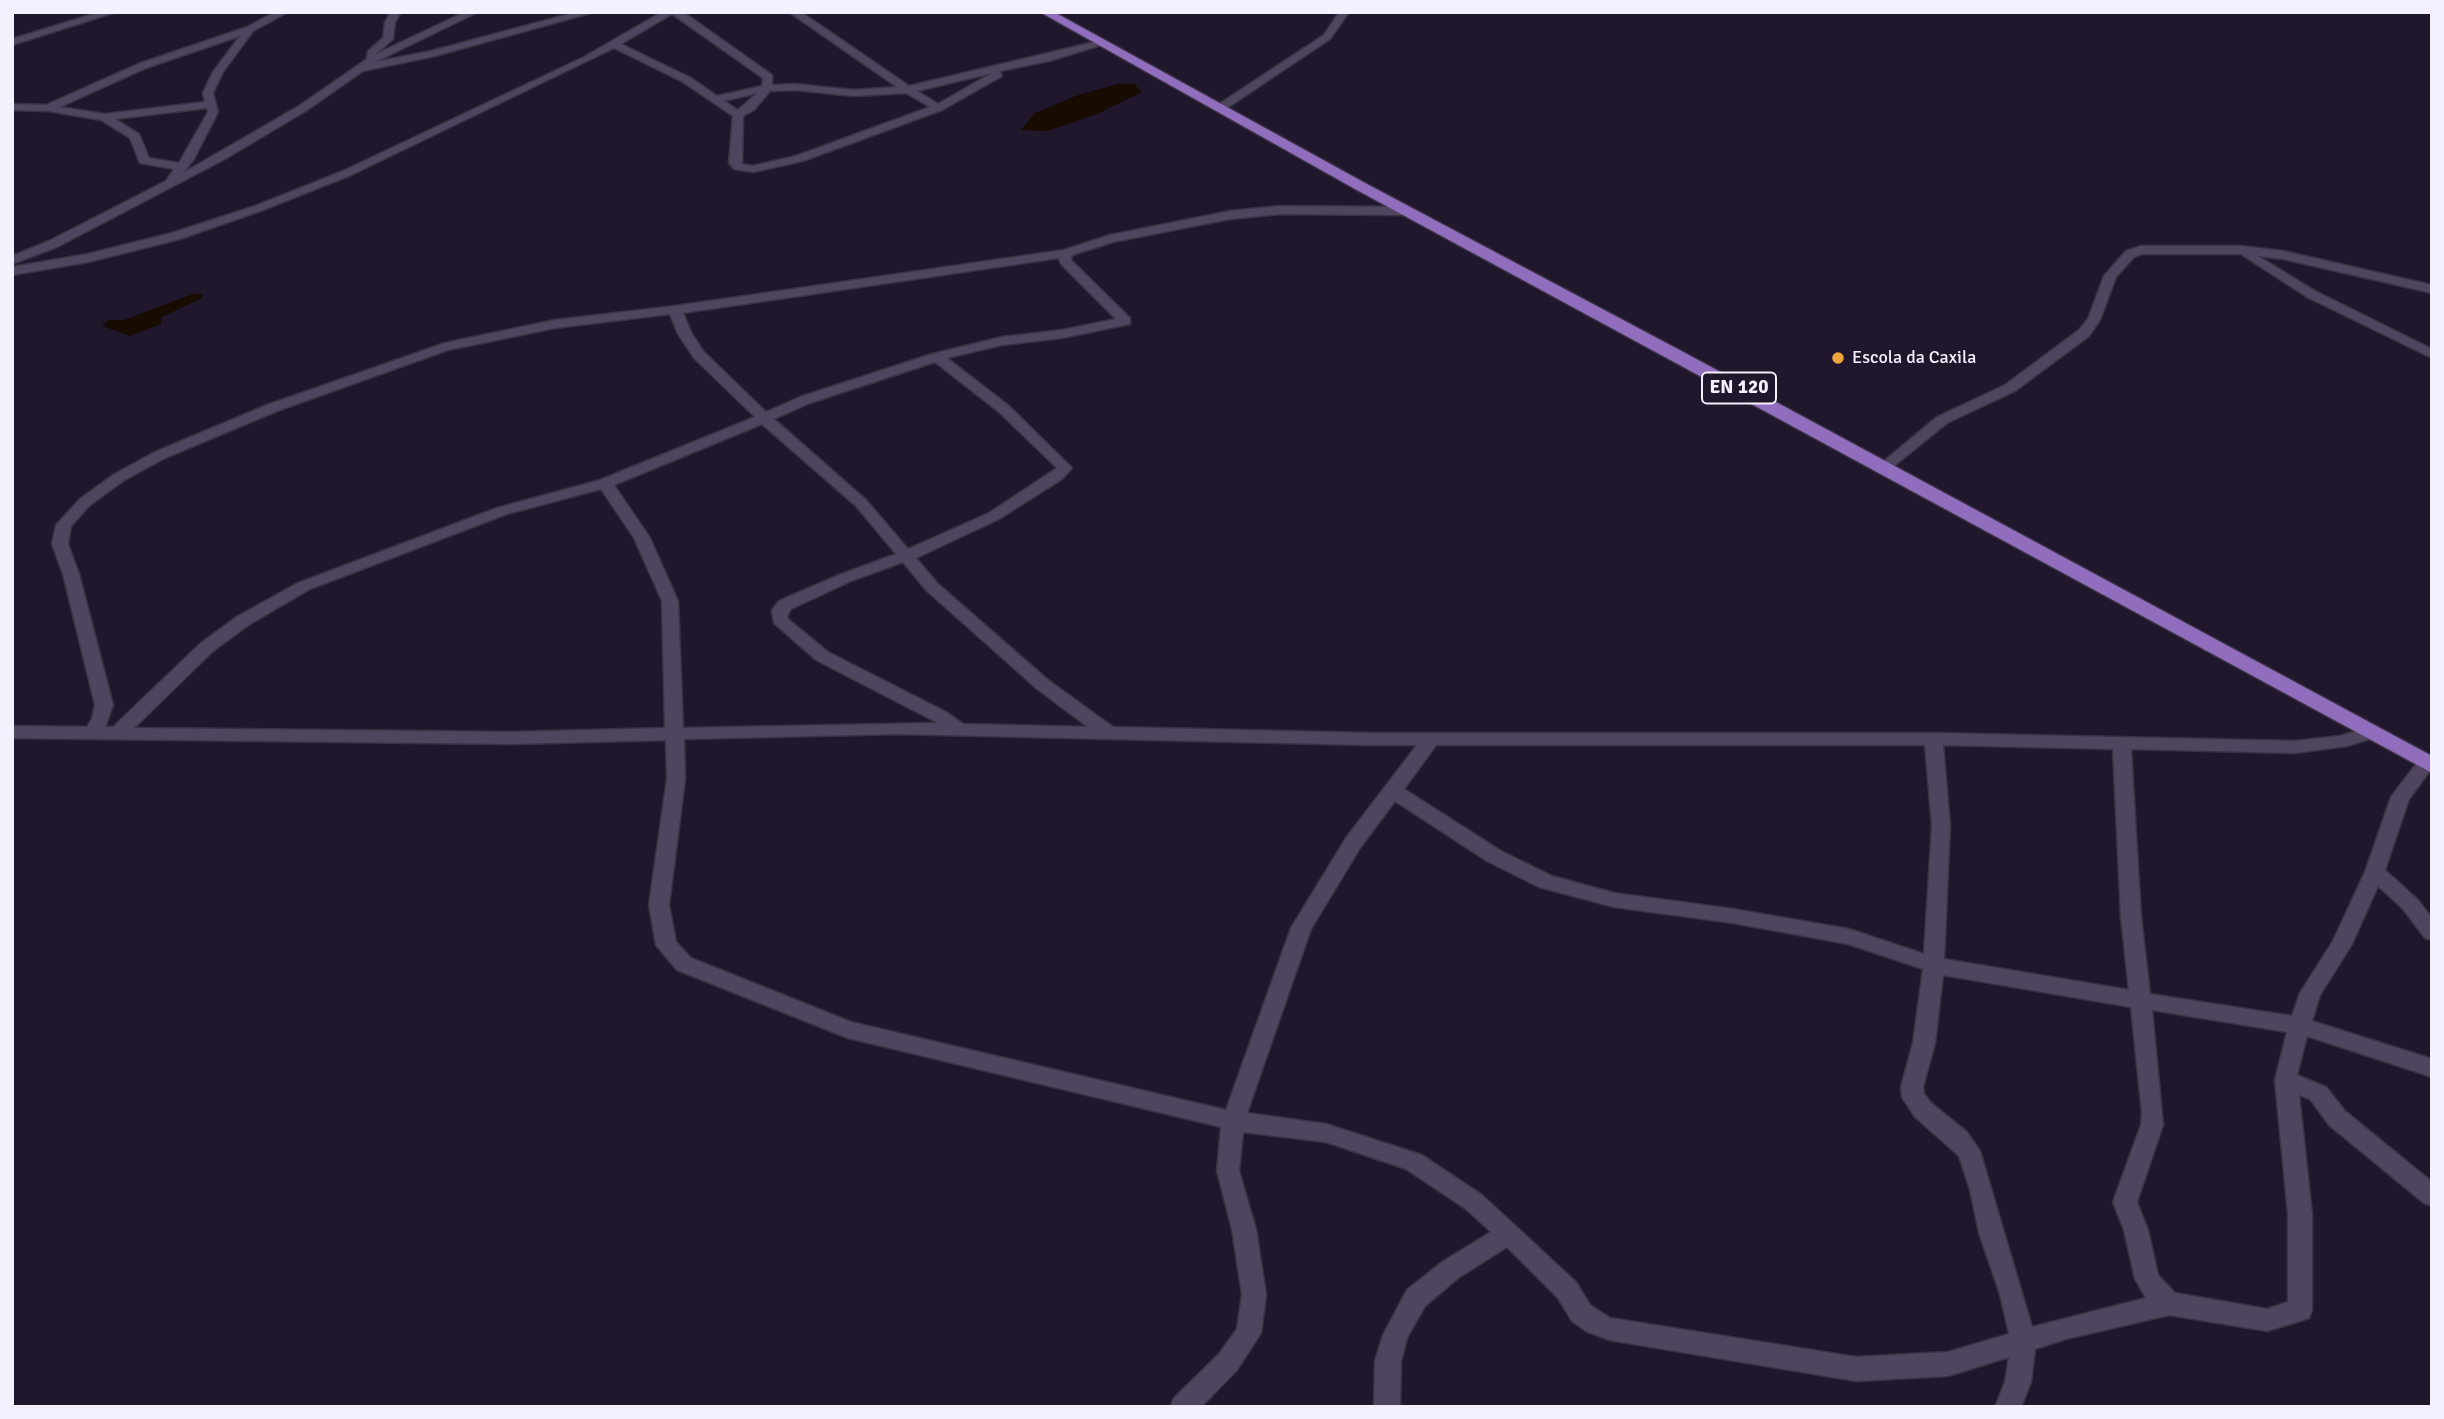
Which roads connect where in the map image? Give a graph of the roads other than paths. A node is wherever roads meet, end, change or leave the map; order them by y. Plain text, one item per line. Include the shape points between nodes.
1 (111, 12) edge
2 (283, 12) edge
3 (396, 12) edge
4 (473, 12) edge
5 (589, 12) edge
6 (668, 12) edge
7 (676, 12) edge
8 (794, 12) edge
9 (1344, 12) edge
10 (1051, 13) edge
11 (250, 29) junction
12 (12, 42) edge
13 (1103, 43) junction
14 (616, 45) junction
15 (1054, 56) junction
16 (372, 60) junction
17 (361, 68) junction
18 (998, 74) junction
19 (970, 77) junction
20 (767, 88) junction
21 (907, 90) junction
22 (717, 99) junction
23 (211, 104) junction
24 (12, 107) edge
25 (43, 107) junction
26 (938, 108) junction
27 (1220, 108) junction
28 (12, 114) edge
29 (738, 115) junction
30 (104, 117) junction
31 (182, 167) junction
32 (168, 184) junction
33 (1406, 211) junction
34 (2241, 250) junction
35 (1066, 253) junction
36 (12, 260) edge
37 (12, 271) edge
38 (2432, 289) edge
39 (675, 310) junction
40 (2432, 354) edge
41 (937, 357) junction
42 (764, 418) junction
43 (1884, 467) junction
44 (605, 483) junction
45 (906, 556) junction
46 (960, 730) junction
47 (12, 732) edge
48 (93, 732) junction
49 (119, 732) junction
50 (1109, 733) junction
51 (2370, 733) junction
52 (674, 734) junction
53 (1431, 739) junction
54 (1933, 739) junction
55 (2122, 743) junction
56 (2429, 765) edge
57 (1392, 790) junction
58 (2375, 872) junction
59 (2432, 933) edge
60 (1934, 965) junction
61 (2141, 999) junction
62 (2301, 1026) junction
63 (2432, 1068) edge
64 (2286, 1080) junction
65 (1233, 1121) junction
66 (2432, 1196) edge
67 (1509, 1233) junction
68 (2169, 1304) junction
69 (2023, 1343) junction
70 (1183, 1407) edge
71 (1387, 1407) edge
72 (2008, 1407) edge

1 - 12 street
2 - 11 street
3 - 16 street via 388,39 371,53
4 - 16 street
5 - 17 street
6 - 14 street
7 - 20 street via 768,76
8 - 21 street
9 - 27 street via 1327,37
10 - 13 main road, EN 120
11 - 23 street via 218,72 208,93
11 - 25 street
13 - 15 street
13 - 27 main road, EN 120
14 - 22 street
14 - 37 street via 347,173 259,208 176,236
15 - 18 street
15 - 19 street
16 - 17 street
17 - 32 street via 303,108
18 - 19 street
18 - 26 street
19 - 21 street
20 - 21 street via 865,93
20 - 22 street
20 - 29 street
21 - 26 street
22 - 29 street
23 - 30 street
23 - 31 street via 213,112
24 - 25 street
25 - 28 street
25 - 30 street
26 - 29 street via 799,159 753,169 735,163
27 - 33 main road, EN 120
30 - 31 street via 135,136 144,161
31 - 32 street
32 - 36 street via 53,244
33 - 35 street via 1281,210 1230,215 1110,239
33 - 43 main road, EN 120
34 - 38 street via 2283,255
34 - 40 street via 2311,294
34 - 43 street via 2152,249 2130,254 2110,276 2094,320 2084,333 2010,388 1942,419
35 - 39 street
35 - 41 street via 1066,261 1125,321
39 - 42 street via 699,355
39 - 48 street via 555,324 445,347 272,408 160,455 118,478 85,502 64,525 60,544 104,705
41 - 42 street
41 - 45 street via 1004,409 1065,468 994,516
42 - 44 street
42 - 45 street via 861,503
43 - 51 main road, EN 120
44 - 49 street via 502,511 304,586 207,647
44 - 52 street via 642,538 670,601
45 - 46 street via 785,606 779,616 822,656
45 - 50 street via 932,586 1042,684
46 - 50 street
46 - 52 street
47 - 48 street
48 - 49 street
49 - 52 street via 513,738
50 - 53 street
51 - 55 street via 2341,742 2295,747
51 - 56 main road, EN 120
52 - 65 street via 676,779 659,905 666,945 684,964 848,1030
53 - 54 street
53 - 57 street
54 - 55 street
54 - 60 street via 1941,825
55 - 61 street via 2131,917
56 - 58 street via 2400,797
57 - 60 street via 1494,856 1546,882 1614,900 1849,937
57 - 65 street via 1301,928
58 - 59 street via 2410,904
58 - 62 street via 2342,944 2310,993
60 - 61 street
60 - 69 street via 1913,1097 1969,1151
61 - 62 street
61 - 68 street via 2152,1125 2125,1202 2147,1279
62 - 63 street
62 - 64 street
64 - 66 street via 2318,1093 2337,1118
64 - 68 street via 2300,1214 2300,1310 2267,1320
65 - 67 street via 1326,1133 1415,1162 1474,1202
65 - 70 street via 1228,1171 1244,1229 1254,1295 1249,1333 1228,1362
67 - 69 street via 1567,1290 1581,1313 1609,1329 1856,1369 1948,1364
67 - 71 street via 1416,1298 1395,1335 1388,1361
68 - 69 street
69 - 72 street via 2018,1382

